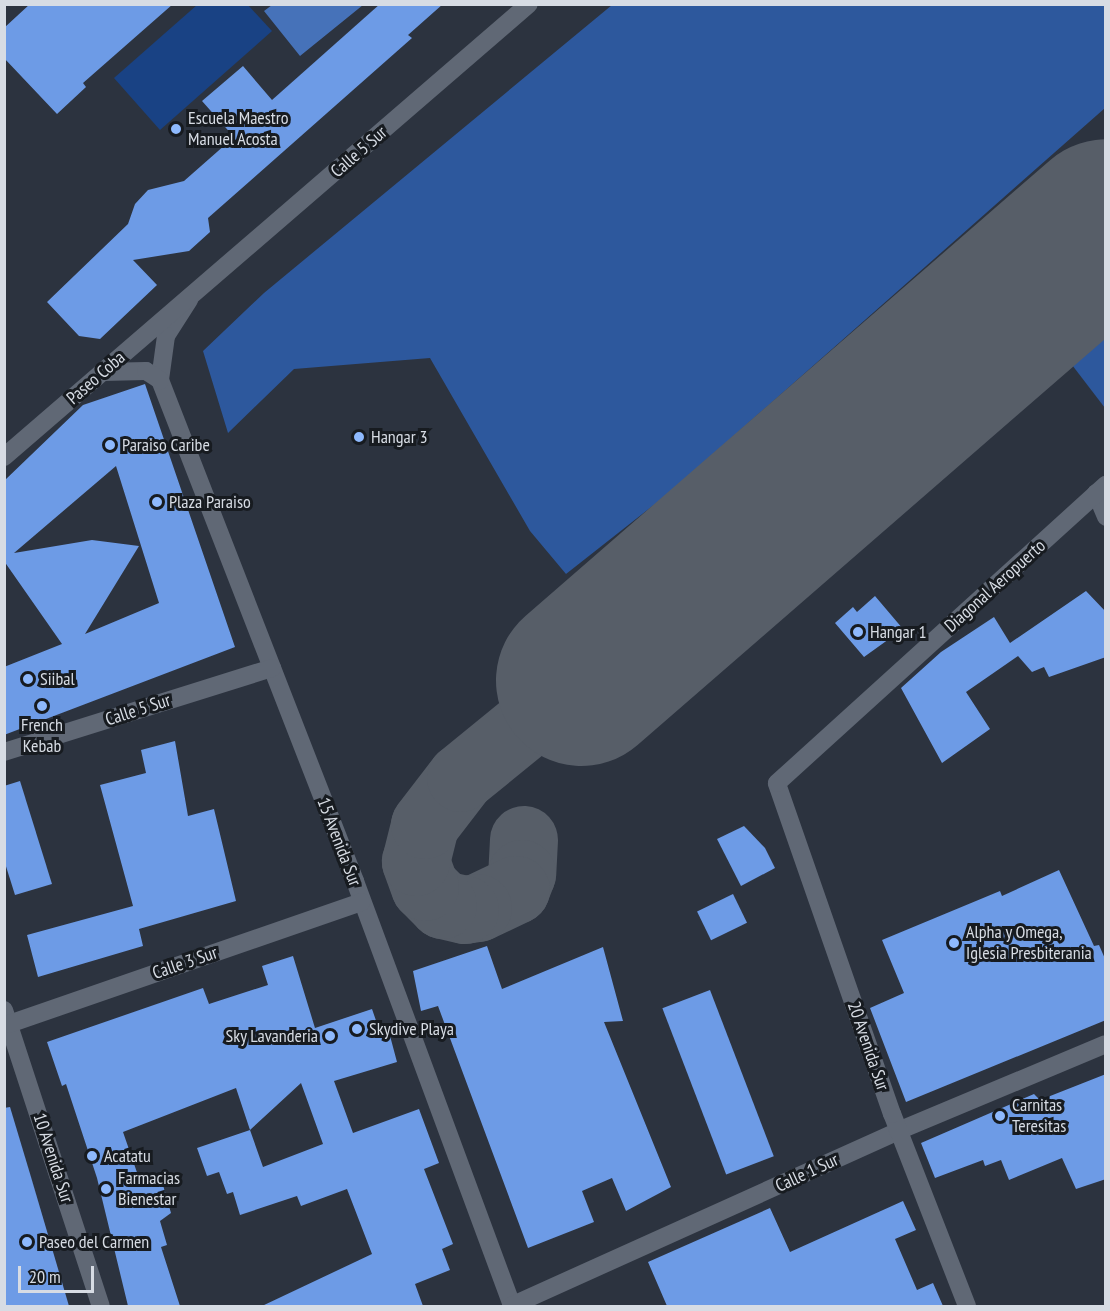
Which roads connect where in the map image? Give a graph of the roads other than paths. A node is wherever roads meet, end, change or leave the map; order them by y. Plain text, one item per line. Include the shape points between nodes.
1 (529, 4) edge
2 (189, 300) junction
3 (102, 372) junction
4 (160, 380) junction
5 (4, 457) edge
6 (1101, 489) edge
7 (1106, 517) edge
8 (272, 668) junction
9 (4, 752) edge
10 (777, 783) joint
11 (362, 902) junction
12 (7, 1017) edge
13 (1106, 1044) edge
14 (898, 1131) junction
15 (101, 1306) edge
16 (512, 1306) edge
17 (967, 1306) edge

1 - 2 street, Calle 5 Sur
2 - 3 street, Paseo Coba
2 - 4 street, 15 Avenida Sur via 166,336
3 - 4 street via 146,371
3 - 5 street, Paseo Coba
4 - 8 street, 15 Avenida Sur
6 - 7 street
6 - 10 street, Diagonal Aeropuerto
8 - 9 street, Calle 5 Sur
8 - 11 street, 15 Avenida Sur
10 - 14 street, 20 Avenida Sur
11 - 12 street, Calle 3 Sur
11 - 16 street, 15 Avenida Sur
12 - 15 street, 10 Avenida Sur
13 - 14 street, Calle 1 Sur
14 - 16 street, Calle 1 Sur
14 - 17 street, 20 Avenida Sur

